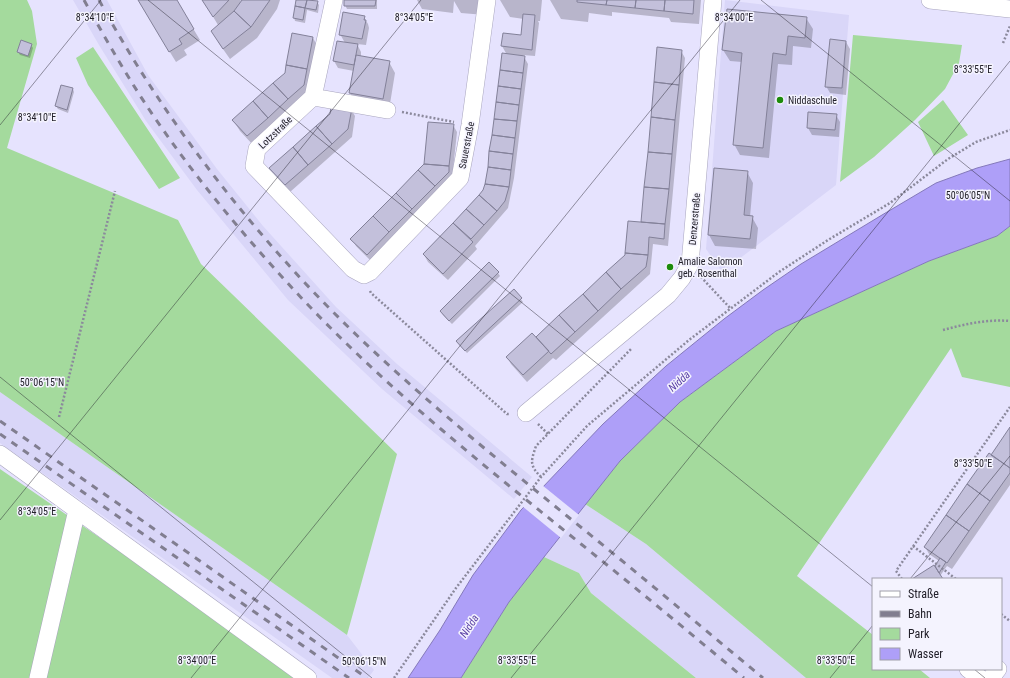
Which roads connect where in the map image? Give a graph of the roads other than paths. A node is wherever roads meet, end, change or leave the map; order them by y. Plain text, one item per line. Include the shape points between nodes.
1 (334, 0) edge
2 (487, 0) edge
3 (713, 0) edge
4 (930, 0) edge
5 (1010, 9) edge
6 (313, 96) junction
7 (386, 110) road end
8 (364, 275) joint
9 (526, 413) road end
10 (0, 454) edge
11 (78, 510) junction
12 (969, 670) edge
13 (997, 670) edge
14 (38, 678) edge
15 (308, 678) edge
16 (980, 678) edge
17 (991, 678) edge

1 - 6 street
2 - 8 street, Sauerstraße via 460,178 370,272
3 - 9 street, Denzerstraße via 690,264 668,295
4 - 5 street
6 - 7 street
6 - 8 street, Lotzstraße via 257,149 254,166 353,269
10 - 11 street
11 - 14 street
11 - 15 street
12 - 16 street
13 - 17 street

